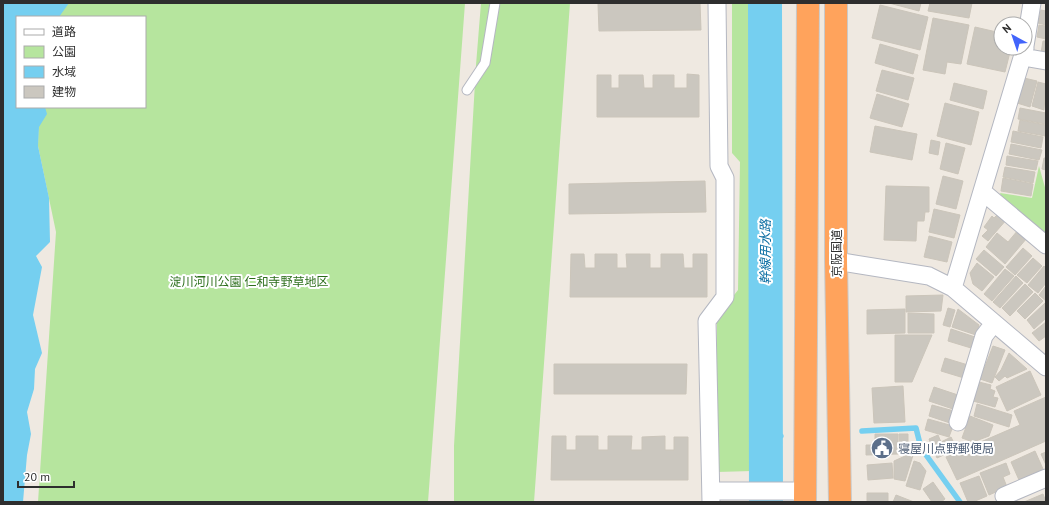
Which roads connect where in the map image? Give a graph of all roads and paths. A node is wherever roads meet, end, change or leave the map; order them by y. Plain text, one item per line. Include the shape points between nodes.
1 (495, 3) edge
2 (717, 3) edge
3 (808, 3) edge
4 (836, 3) edge
5 (1032, 3) edge
6 (1030, 16) edge
7 (1033, 54) edge
8 (1022, 56) edge
9 (1046, 61) edge
10 (467, 90) dead end
11 (983, 192) junction
12 (1046, 246) edge
13 (836, 261) junction
14 (953, 288) junction
15 (994, 323) junction
16 (1046, 367) edge
17 (958, 422) dead end
18 (1046, 478) edge
19 (1004, 496) dead end
20 (711, 497) edge
21 (805, 497) edge
22 (840, 502) edge

1 - 10 lane via 485,63
2 - 20 street via 719,166 725,178 725,297 707,321
3 - 21 highway
4 - 13 highway, 京阪国道
5 - 6 street
7 - 9 street
8 - 11 street
11 - 12 street
11 - 14 street
13 - 14 street via 929,276
13 - 22 highway, 京阪国道
14 - 15 street
15 - 16 street
15 - 17 street via 984,336
18 - 19 street
20 - 21 street via 750,491 779,491

